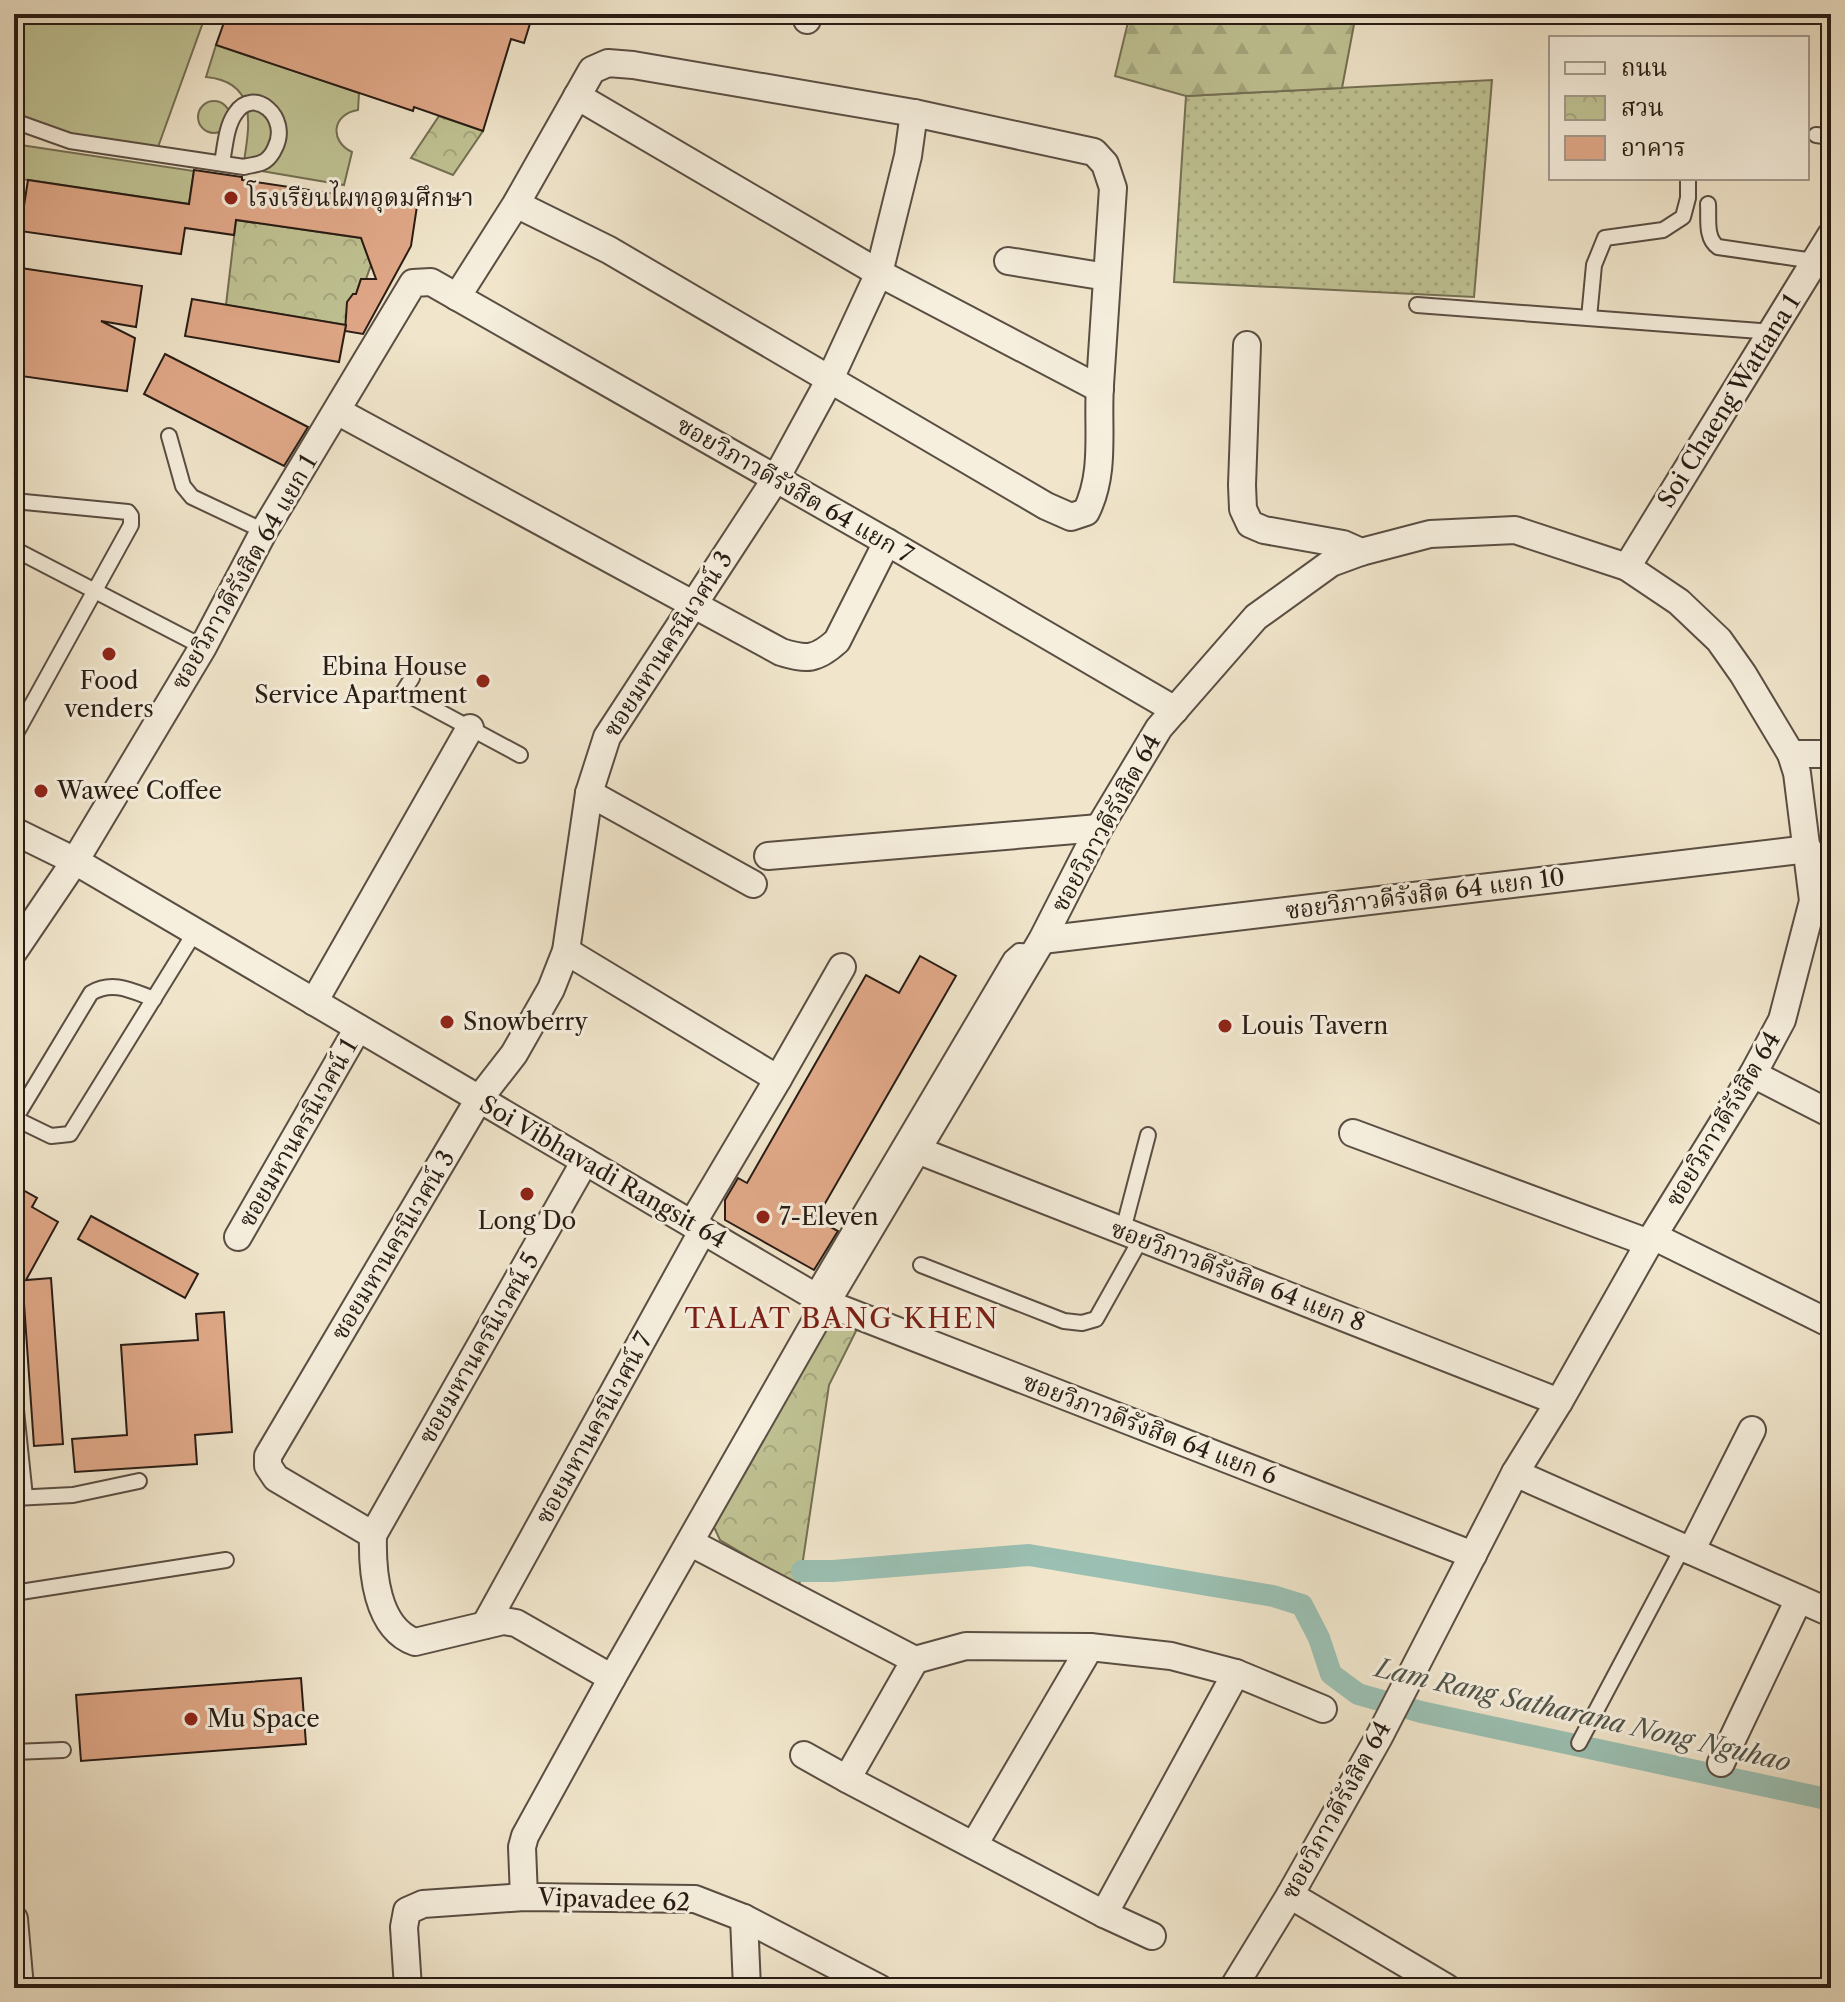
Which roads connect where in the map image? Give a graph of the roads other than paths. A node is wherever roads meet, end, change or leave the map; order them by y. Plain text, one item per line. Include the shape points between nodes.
1 (577, 96) junction
2 (914, 113) junction
3 (14, 121) edge
4 (222, 163) junction
5 (1688, 180) edge
6 (516, 204) junction
7 (1708, 204) dead end
8 (1831, 235) edge
9 (1008, 261) dead end
10 (1814, 261) junction
11 (879, 273) junction
12 (1107, 277) junction
13 (413, 283) joint
14 (457, 297) junction
15 (1417, 305) dead end
16 (1589, 318) junction
17 (1773, 332) junction
18 (1247, 345) dead end
19 (829, 381) junction
20 (1100, 389) junction
21 (337, 411) junction
22 (169, 436) dead end
23 (775, 480) junction
24 (14, 501) edge
25 (264, 531) junction
26 (887, 542) junction
27 (14, 549) edge
28 (1361, 552) junction
29 (1627, 567) junction
30 (93, 592) junction
31 (692, 604) junction
32 (203, 647) junction
33 (412, 678) dead end
34 (1175, 710) junction
35 (470, 728) junction
36 (14, 737) edge
37 (1791, 754) junction
38 (1831, 754) edge
39 (520, 755) dead end
40 (589, 793) junction
41 (1099, 828) junction
42 (14, 831) edge
43 (1808, 849) junction
44 (768, 856) dead end
45 (75, 861) junction
46 (1821, 879) edge
47 (753, 884) dead end
48 (195, 932) junction
49 (1038, 946) junction
50 (14, 951) edge
51 (566, 951) junction
52 (842, 967) dead end
53 (154, 999) junction
54 (314, 1002) junction
55 (358, 1028) junction
56 (1753, 1074) junction
57 (778, 1079) junction
58 (479, 1099) junction
59 (1831, 1114) edge
60 (15, 1118) edge
61 (1353, 1133) dead end
62 (1148, 1135) dead end
63 (917, 1150) junction
64 (585, 1161) junction
65 (698, 1227) junction
66 (1133, 1234) junction
67 (238, 1237) dead end
68 (1651, 1240) junction
69 (921, 1265) dead end
70 (819, 1298) junction
71 (1831, 1324) edge
72 (14, 1391) edge
73 (1559, 1402) junction
74 (1752, 1430) dead end
75 (1515, 1473) junction
76 (139, 1481) dead end
77 (20, 1498) edge
78 (373, 1535) junction
79 (691, 1543) junction
80 (1687, 1549) junction
81 (1473, 1555) junction
82 (226, 1560) dead end
83 (14, 1593) edge
84 (1799, 1599) junction
85 (1831, 1613) edge
86 (485, 1625) junction
87 (1090, 1647) junction
88 (915, 1660) junction
89 (1236, 1673) junction
90 (612, 1678) junction
91 (1323, 1709) dead end
92 (1579, 1743) dead end
93 (63, 1750) dead end
94 (14, 1752) edge
95 (804, 1755) dead end
96 (1721, 1763) dead end
97 (847, 1779) junction
98 (974, 1845) junction
99 (1290, 1895) junction
100 (524, 1897) junction
101 (1104, 1914) junction
102 (744, 1918) junction
103 (14, 1919) edge
104 (1152, 1936) dead end
105 (20, 1988) edge
106 (408, 1988) edge
107 (747, 1988) edge
108 (879, 1988) edge
109 (1233, 1988) edge
110 (1447, 1988) edge

1 - 2 street via 592,70 608,63
1 - 6 street
1 - 11 street
2 - 11 street, ซอยมหานครนิเวศน์ 3
2 - 12 street via 1094,152 1105,164 1113,188
3 - 4 lane via 70,141
4 - 4 lane via 244,167 273,153 280,138 274,113 250,103 239,108
5 - 16 lane via 1683,217 1663,230 1605,238 1594,265
6 - 14 street
6 - 19 street via 609,250
7 - 10 lane via 1709,237 1718,247
8 - 10 street, Soi Chaeng Wattana 1
9 - 12 street
10 - 17 street, Soi Chaeng Wattana 1
11 - 19 street, ซอยมหานครนิเวศน์ 3
11 - 20 street
12 - 20 street
13 - 14 street, ซอยวิภาวดีรังสิต 64 แยก 7 via 431,282
13 - 21 street, ซอยวิภาวดีรังสิต 64 แยก 1
14 - 23 street, ซอยวิภาวดีรังสิต 64 แยก 7
15 - 16 lane
16 - 17 lane
17 - 29 street, Soi Chaeng Wattana 1
18 - 28 street via 1242,485 1250,524
19 - 20 street via 1071,517 1086,512 1095,492
19 - 23 street, ซอยมหานครนิเวศน์ 3
21 - 25 street, ซอยวิภาวดีรังสิต 64 แยก 1
21 - 31 street
22 - 25 lane via 183,486 192,497
23 - 26 street, ซอยวิภาวดีรังสิต 64 แยก 7
23 - 31 street, ซอยมหานครนิเวศน์ 3
24 - 30 lane via 128,512 131,525
25 - 32 street, ซอยวิภาวดีรังสิต 64 แยก 1
26 - 31 street via 837,641 804,659
26 - 34 street, ซอยวิภาวดีรังสิต 64 แยก 7
27 - 30 lane
28 - 29 street, ซอยวิภาวดีรังสิต 64 via 1430,534 1515,530
28 - 34 street, ซอยวิภาวดีรังสิต 64 via 1331,563 1256,617
29 - 37 street, ซอยวิภาวดีรังสิต 64 via 1679,602 1719,640
30 - 32 lane
30 - 36 lane
31 - 40 street, ซอยมหานครนิเวศน์ 3 via 607,737
32 - 45 street, ซอยวิภาวดีรังสิต 64 แยก 1
33 - 35 lane via 403,692
34 - 41 street, ซอยวิภาวดีรังสิต 64
35 - 39 lane
35 - 54 street
37 - 38 street
37 - 43 street, ซอยวิภาวดีรังสิต 64
40 - 47 street
40 - 51 street, ซอยมหานครนิเวศน์ 3
41 - 44 street
41 - 49 street, ซอยวิภาวดีรังสิต 64
42 - 45 street, Soi Vibhavadi Rangsit 64
43 - 46 street, ซอยวิภาวดีรังสิต 64
43 - 49 street, ซอยวิภาวดีรังสิต 64 แยก 10
45 - 48 street, Soi Vibhavadi Rangsit 64
45 - 50 street, ซอยวิภาวดีรังสิต 64 แยก 1
46 - 56 street, ซอยวิภาวดีรังสิต 64 via 1782,1020
48 - 53 lane
48 - 54 street, Soi Vibhavadi Rangsit 64
49 - 63 street
49 - 70 lane via 1011,958
51 - 57 street
51 - 58 street, ซอยมหานครนิเวศน์ 3 via 514,1054
52 - 57 street, ซอยมหานครนิเวศน์ 7
53 - 60 lane via 118,986 102,986 91,993
53 - 60 lane via 70,1134 51,1136
54 - 55 street, Soi Vibhavadi Rangsit 64
55 - 58 street, Soi Vibhavadi Rangsit 64
55 - 67 street, ซอยมหานครนิเวศน์ 1
56 - 59 street
56 - 68 street, ซอยวิภาวดีรังสิต 64
57 - 65 street, ซอยมหานครนิเวศน์ 7
58 - 64 street, Soi Vibhavadi Rangsit 64
58 - 78 street, ซอยมหานครนิเวศน์ 3 via 268,1456 276,1478
61 - 68 street
62 - 66 lane
63 - 66 street, ซอยวิภาวดีรังสิต 64 แยก 8
63 - 70 street
64 - 65 street, Soi Vibhavadi Rangsit 64
64 - 78 street, ซอยมหานครนิเวศน์ 5
65 - 70 street, Soi Vibhavadi Rangsit 64
65 - 86 street, ซอยมหานครนิเวศน์ 7
66 - 69 lane via 1096,1319 1082,1323 1064,1321
66 - 73 street, ซอยวิภาวดีรังสิต 64 แยก 8
68 - 71 street
68 - 73 street, ซอยวิภาวดีรังสิต 64
70 - 79 street
70 - 81 street, ซอยวิภาวดีรังสิต 64 แยก 6
72 - 77 lane
73 - 75 street, ซอยวิภาวดีรังสิต 64
74 - 80 street
75 - 80 street
75 - 81 street, ซอยวิภาวดีรังสิต 64
76 - 77 lane via 73,1495
78 - 86 street via 372,1565 395,1631 415,1642
79 - 88 street
79 - 90 street
80 - 84 street
80 - 92 lane
81 - 99 street, ซอยวิภาวดีรังสิต 64
82 - 83 lane
84 - 85 street
84 - 96 street
86 - 90 street via 516,1623
87 - 88 street via 966,1646
87 - 89 street via 1171,1656
87 - 98 street
88 - 97 street
89 - 91 street
89 - 101 street
90 - 100 street via 525,1836
93 - 94 lane
95 - 97 street
97 - 98 street
98 - 101 street
99 - 109 street, ซอยวิภาวดีรังสิต 64
99 - 110 street
100 - 102 street, Vipavadee 62 via 695,1899
100 - 106 street, Vipavadee 62 via 423,1904 407,1911
101 - 104 street
102 - 107 street
102 - 108 street, Vipavadee 62
103 - 105 street

